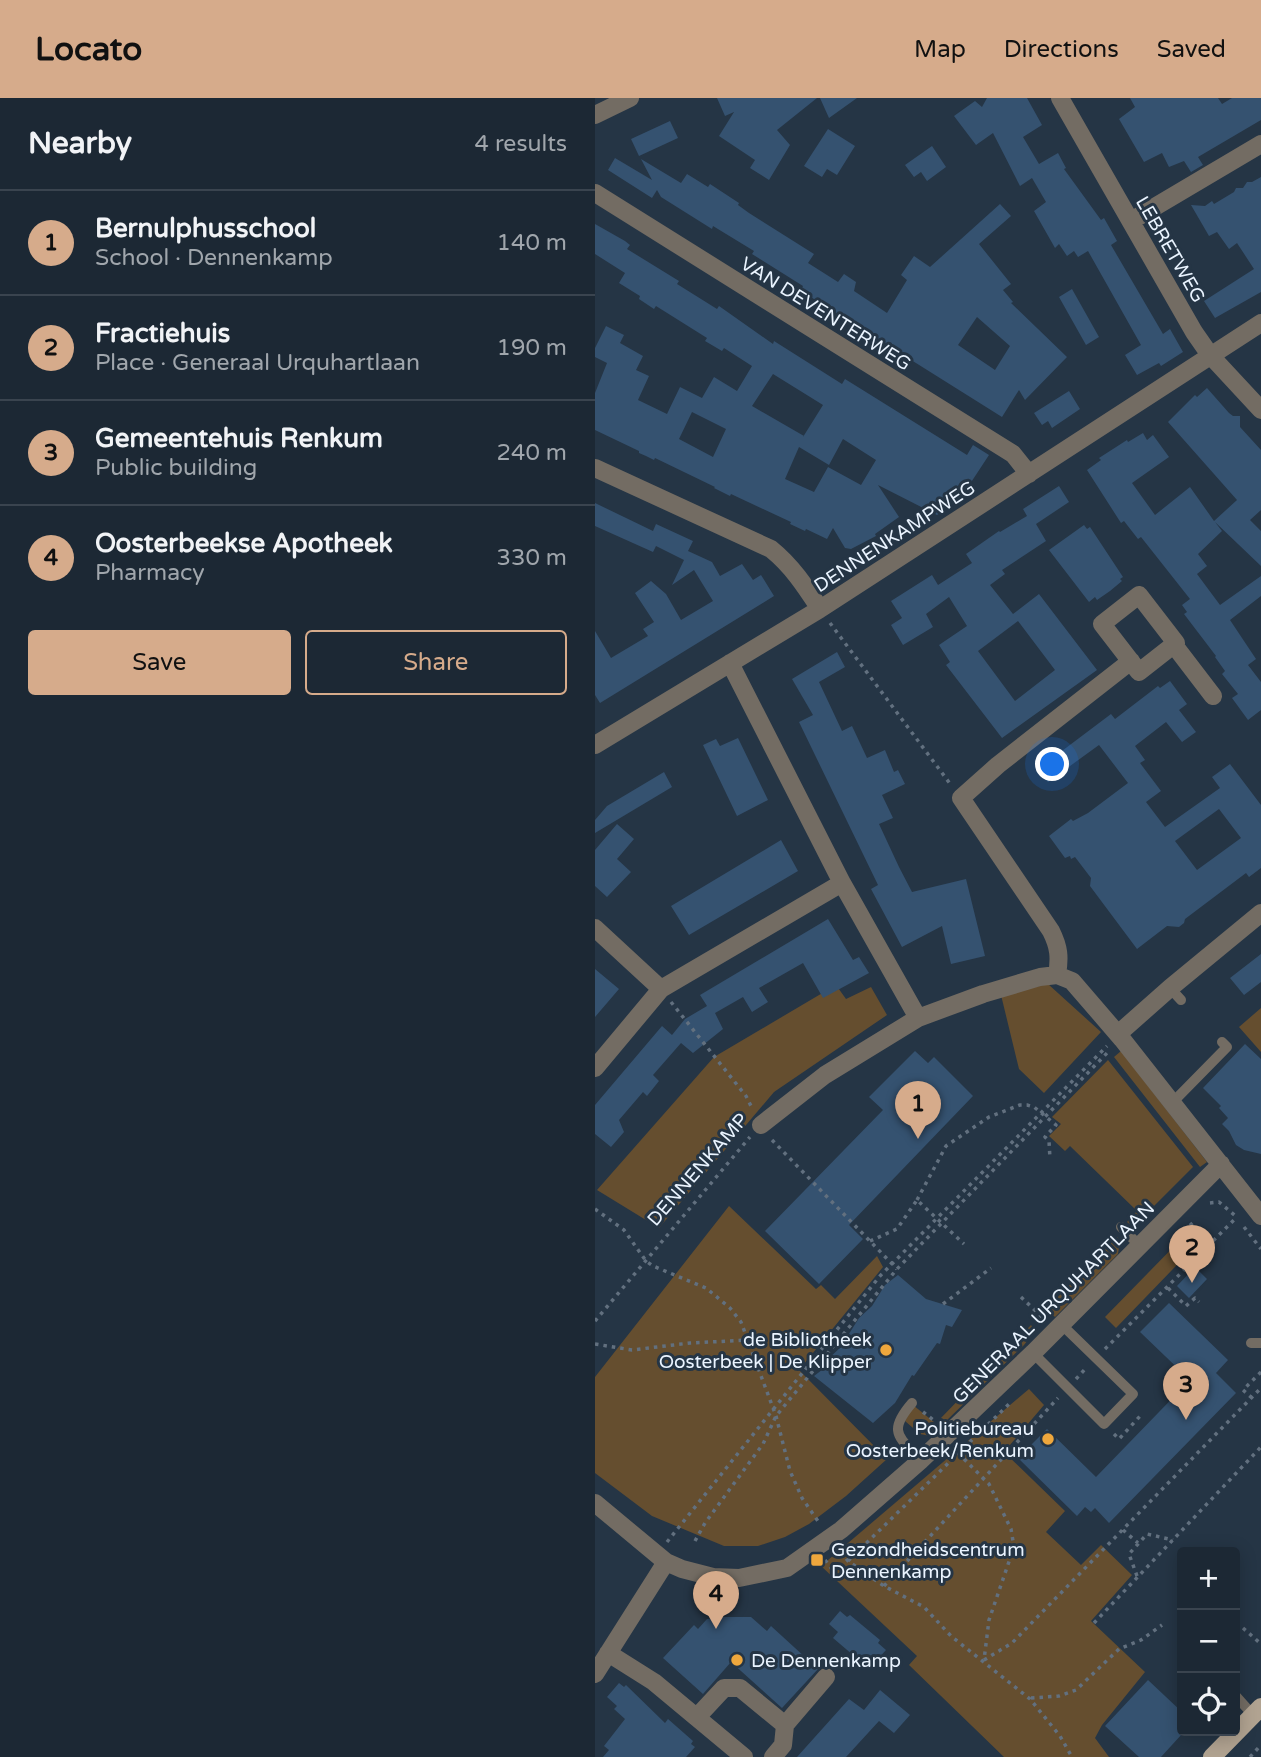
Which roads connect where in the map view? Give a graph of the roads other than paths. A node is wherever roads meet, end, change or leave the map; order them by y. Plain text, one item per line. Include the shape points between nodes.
1 (630, 98) edge
2 (1060, 98) edge
3 (595, 114) edge
4 (1261, 145) edge
5 (595, 193) edge
6 (1131, 221) junction
7 (1261, 323) edge
8 (1210, 355) junction
9 (1261, 410) edge
10 (595, 468) edge
11 (1029, 474) junction
12 (820, 609) junction
13 (1174, 645) junction
14 (1131, 661) junction
15 (730, 663) junction
16 (1213, 696) dead end
17 (595, 745) edge
18 (842, 883) junction
19 (1261, 913) edge
20 (595, 928) edge
21 (1057, 975) junction
22 (661, 989) junction
23 (918, 1018) junction
24 (1120, 1037) junction
25 (1222, 1042) dead end
26 (595, 1068) edge
27 (1172, 1102) junction
28 (761, 1125) road end
29 (1221, 1164) junction
30 (1261, 1216) edge
31 (1121, 1227) dead end
32 (1140, 1246) junction
33 (1058, 1327) junction
34 (1033, 1353) junction
35 (912, 1403) dead end
36 (920, 1461) junction
37 (595, 1503) edge
38 (662, 1558) junction
39 (608, 1653) junction
40 (595, 1674) edge
41 (826, 1677) dead end
42 (1240, 1699) edge
43 (1256, 1711) edge
44 (697, 1717) junction
45 (785, 1725) junction
46 (744, 1757) edge
47 (773, 1757) edge
48 (1212, 1757) edge

1 - 3 street
2 - 6 street, LEBRETWEG
4 - 6 street
5 - 11 street, VAN DEVENTERWEG via 1013,454
6 - 8 street, LEBRETWEG
7 - 8 street, DENNENKAMPWEG
8 - 9 street, LEBRETWEG
8 - 11 street, DENNENKAMPWEG
10 - 12 street via 771,548 798,575
11 - 12 street, DENNENKAMPWEG
12 - 15 street, DENNENKAMPWEG
13 - 14 street via 1139,672
13 - 14 street via 1177,643 1139,595 1102,624
13 - 16 street
14 - 21 street via 961,798 1051,931 1060,957
15 - 17 street, DENNENKAMPWEG
15 - 18 street
18 - 22 street
18 - 23 street
19 - 24 street via 1176,994
20 - 22 street
21 - 23 street, DENNENKAMP via 983,994
21 - 24 street via 1083,991
22 - 26 street
23 - 28 street, DENNENKAMP via 825,1075
24 - 27 street
25 - 27 lane via 1227,1047
27 - 29 street
29 - 30 street
29 - 32 street, GENERAAL URQUHARTLAAN
31 - 32 lane
32 - 33 street, GENERAAL URQUHARTLAAN
33 - 34 street, GENERAAL URQUHARTLAAN
33 - 34 lane via 1133,1394 1104,1424
34 - 36 street, GENERAAL URQUHARTLAAN
35 - 36 lane via 899,1417 897,1427
36 - 38 street, GENERAAL URQUHARTLAAN via 830,1538 787,1568 739,1578 713,1577
37 - 38 street, GENERAAL URQUHARTLAAN
38 - 39 street
39 - 40 street
39 - 44 street
41 - 45 street
42 - 43 lane
43 - 48 main road
44 - 45 street via 724,1688 740,1688
44 - 46 street
45 - 47 street via 783,1745

